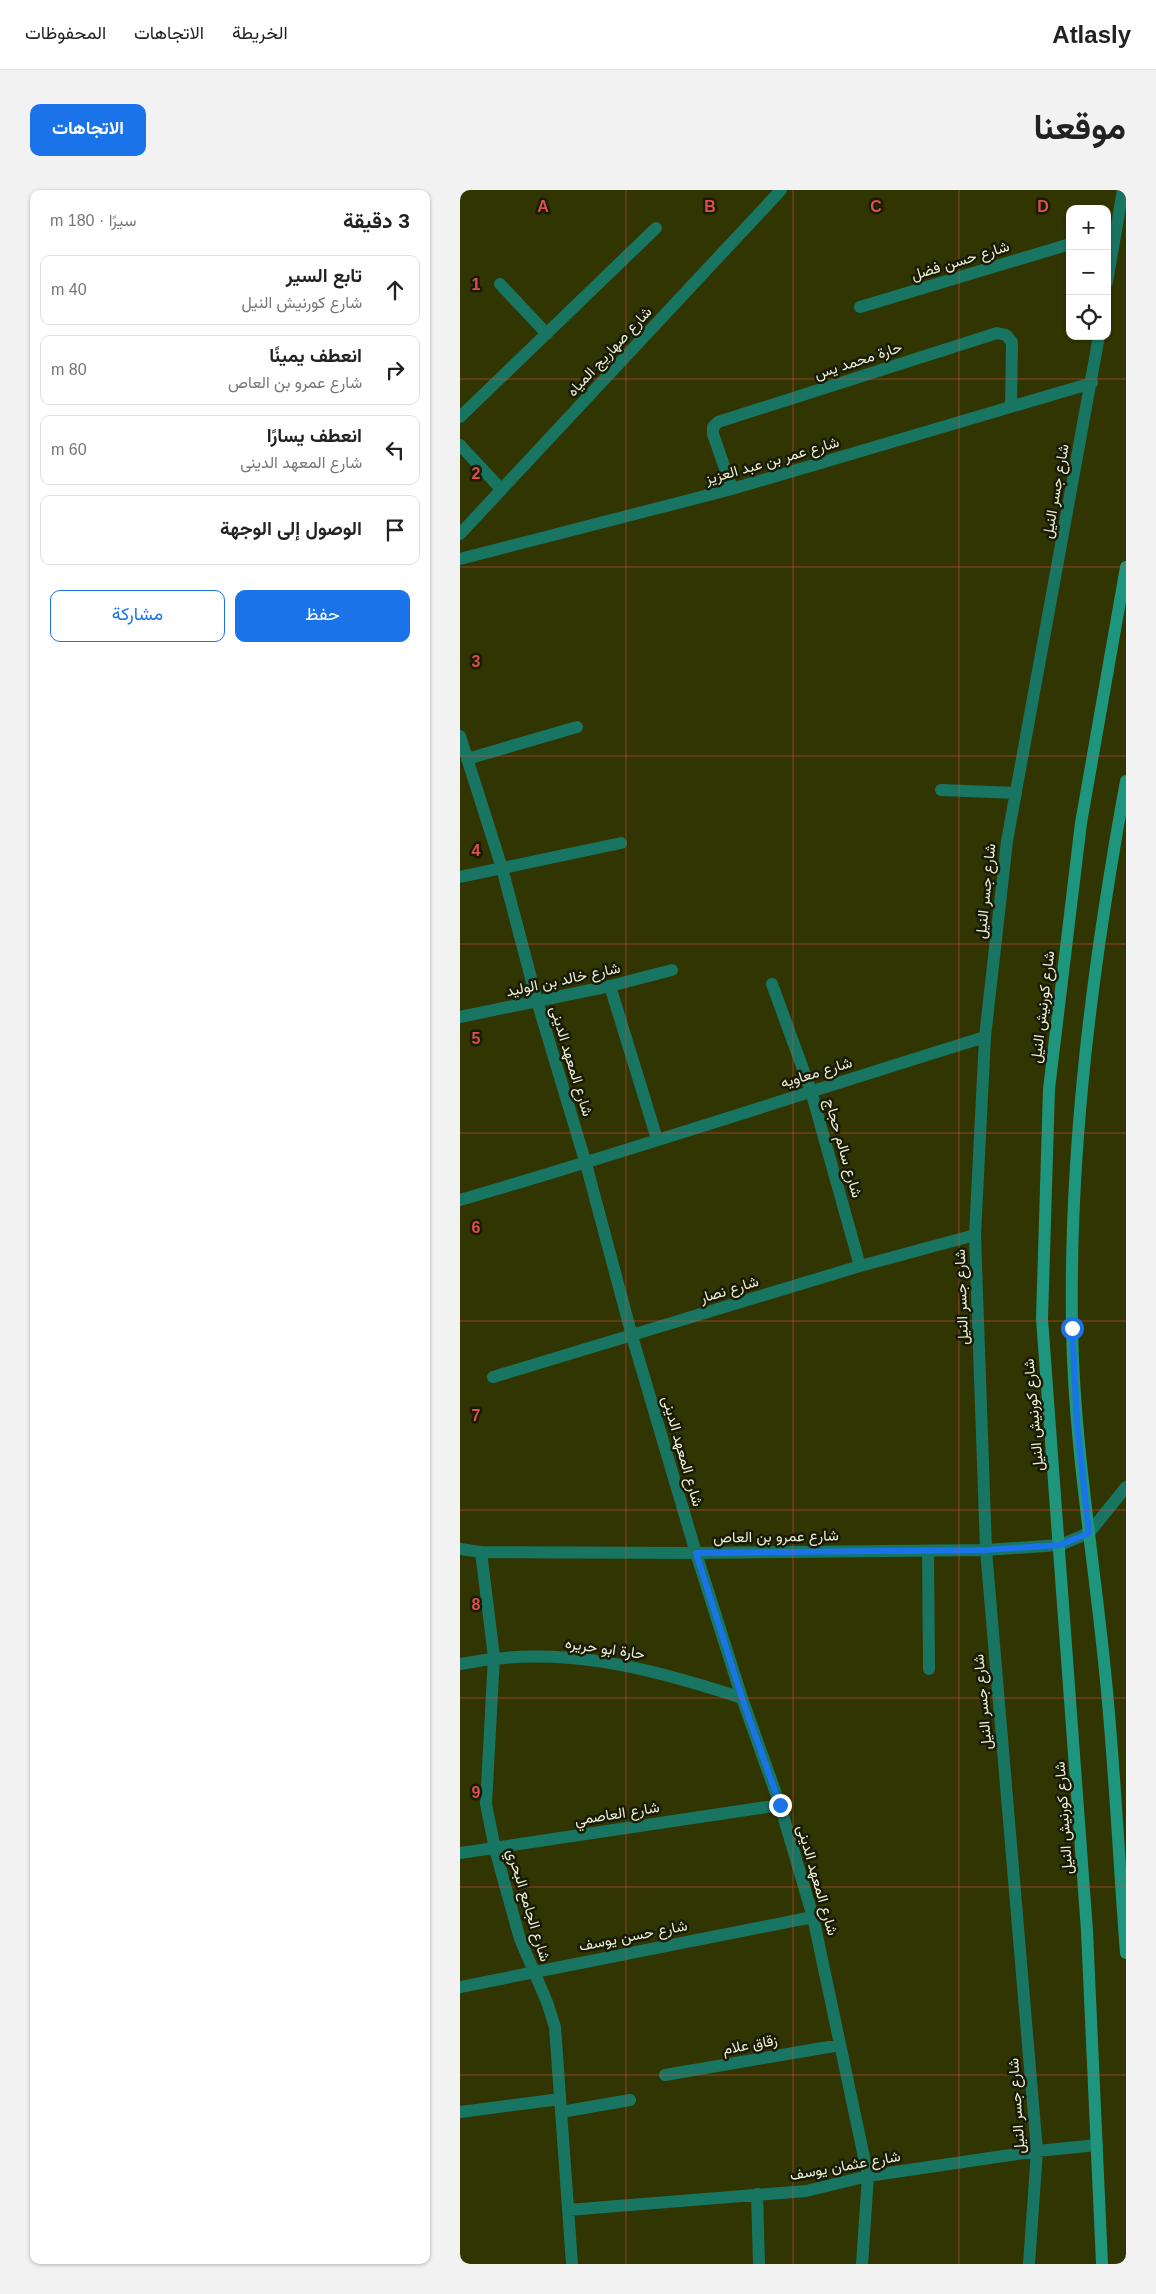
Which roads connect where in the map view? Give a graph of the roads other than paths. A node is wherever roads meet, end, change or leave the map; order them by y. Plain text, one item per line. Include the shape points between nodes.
1 (781, 190) edge
2 (1123, 190) edge
3 (656, 228) dead end
4 (1111, 231) edge
5 (1066, 245) edge
6 (500, 284) dead end
7 (860, 307) dead end
8 (547, 334) junction
9 (1098, 340) edge
10 (1092, 383) junction
11 (1011, 407) junction
12 (460, 417) edge
13 (460, 444) edge
14 (501, 489) junction
15 (732, 489) junction
16 (460, 534) edge
17 (460, 559) edge
18 (1126, 567) edge
19 (577, 727) dead end
20 (460, 736) edge
21 (467, 760) junction
22 (1126, 781) edge
23 (942, 790) dead end
24 (1016, 793) junction
25 (621, 844) dead end
26 (502, 868) junction
27 (460, 877) edge
28 (672, 970) dead end
29 (772, 984) dead end
30 (610, 986) junction
31 (537, 1001) junction
32 (460, 1017) edge
33 (985, 1037) junction
34 (811, 1091) junction
35 (657, 1139) junction
36 (586, 1164) junction
37 (460, 1200) edge
38 (975, 1235) junction
39 (860, 1266) junction
40 (632, 1336) junction
41 (493, 1377) dead end
42 (1126, 1487) edge
43 (1089, 1533) junction
44 (1060, 1545) junction
45 (460, 1549) edge
46 (986, 1550) junction
47 (928, 1551) junction
48 (481, 1552) junction
49 (696, 1553) junction
50 (494, 1657) junction
51 (460, 1664) edge
52 (929, 1669) dead end
53 (742, 1698) junction
54 (780, 1805) junction
55 (494, 1849) junction
56 (460, 1853) edge
57 (813, 1917) junction
58 (1126, 1953) edge
59 (532, 1972) junction
60 (460, 1987) edge
61 (840, 2045) junction
62 (664, 2075) dead end
63 (630, 2100) dead end
64 (561, 2105) junction
65 (460, 2112) edge
66 (1097, 2145) junction
67 (1037, 2151) junction
68 (868, 2176) junction
69 (757, 2194) junction
70 (568, 2210) junction
71 (572, 2264) edge
72 (759, 2264) edge
73 (862, 2264) edge
74 (1029, 2264) edge
75 (1102, 2264) edge

1 - 14 street, شارع صهاريج المياه
2 - 4 street
3 - 8 street
5 - 7 street, شارع حسن فضل
6 - 8 street
8 - 12 street
9 - 10 street, شارع جسر النيل
10 - 11 street, شارع عمر بن عبد العزيز
10 - 24 street, شارع جسر النيل
11 - 15 street, شارع عمر بن عبد العزيز
11 - 15 street, حارة محمد يس via 1012,342 997,332 718,422 713,434
13 - 14 street
14 - 16 street, شارع صهاريج المياه
15 - 17 street, شارع عمر بن عبد العزيز
18 - 44 main road, شارع كورنيش النيل via 1081,823 1049,1089 1042,1319
19 - 21 street
20 - 21 street, شارع المعهد الدينى
21 - 26 street, شارع المعهد الدينى
22 - 43 main road via 1091,1009 1075,1167 1072,1328 1077,1424
23 - 24 street
24 - 33 street, شارع جسر النيل via 1007,841
25 - 26 street
26 - 27 street
26 - 31 street, شارع المعهد الدينى
28 - 30 street, شارع خالد بن الوليد
29 - 34 street, شارع سالم حجاج
30 - 31 street, شارع خالد بن الوليد
30 - 35 street
31 - 32 street, شارع خالد بن الوليد
31 - 36 street, شارع المعهد الدينى
33 - 34 street, شارع معاويه
33 - 38 street, شارع جسر النيل
34 - 35 street, شارع معاويه
34 - 39 street, شارع سالم حجاج
35 - 36 street, شارع معاويه
36 - 37 street, شارع معاويه
36 - 40 street, شارع المعهد الدينى
38 - 39 street, شارع نصار
38 - 46 street, شارع جسر النيل
39 - 40 street, شارع نصار
40 - 41 street, شارع نصار
40 - 49 street, شارع المعهد الدينى
42 - 43 street
43 - 44 street, شارع عمرو بن العاص
43 - 58 main road via 1107,1683
44 - 46 street, شارع عمرو بن العاص
44 - 66 main road, شارع كورنيش النيل via 1087,1931
45 - 48 street, شارع عمرو بن العاص
46 - 47 street, شارع عمرو بن العاص
46 - 67 street, شارع جسر النيل
47 - 49 street, شارع عمرو بن العاص
47 - 52 street
48 - 49 street, شارع عمرو بن العاص
48 - 50 street, شارع الجامع البحري
49 - 53 street, شارع المعهد الدينى
50 - 51 street, حارة ابو حريره
50 - 53 street, حارة ابو حريره via 549,1656 618,1662
50 - 55 street, شارع الجامع البحري via 486,1804
53 - 54 street, شارع المعهد الدينى
54 - 55 street, شارع العاصمي
54 - 57 street, شارع المعهد الدينى
55 - 56 street, شارع العاصمي
55 - 59 street, شارع الجامع البحري
57 - 59 street, شارع حسن يوسف
57 - 61 street, شارع المعهد الدينى
59 - 60 street, شارع حسن يوسف
59 - 64 street, شارع الجامع البحري via 548,2002 555,2027
61 - 62 street, زقاق علام
61 - 68 street, شارع المعهد الدينى
63 - 64 street
64 - 65 street
64 - 70 street, شارع الجامع البحري
66 - 67 street, شارع عثمان يوسف
66 - 75 main road, شارع كورنيش النيل
67 - 68 street, شارع عثمان يوسف
67 - 74 street, شارع جسر النيل
68 - 69 street, شارع عثمان يوسف via 806,2191
68 - 73 street, شارع المعهد الدينى
69 - 70 street, شارع عثمان يوسف
69 - 72 street
70 - 71 street, شارع الجامع البحري

